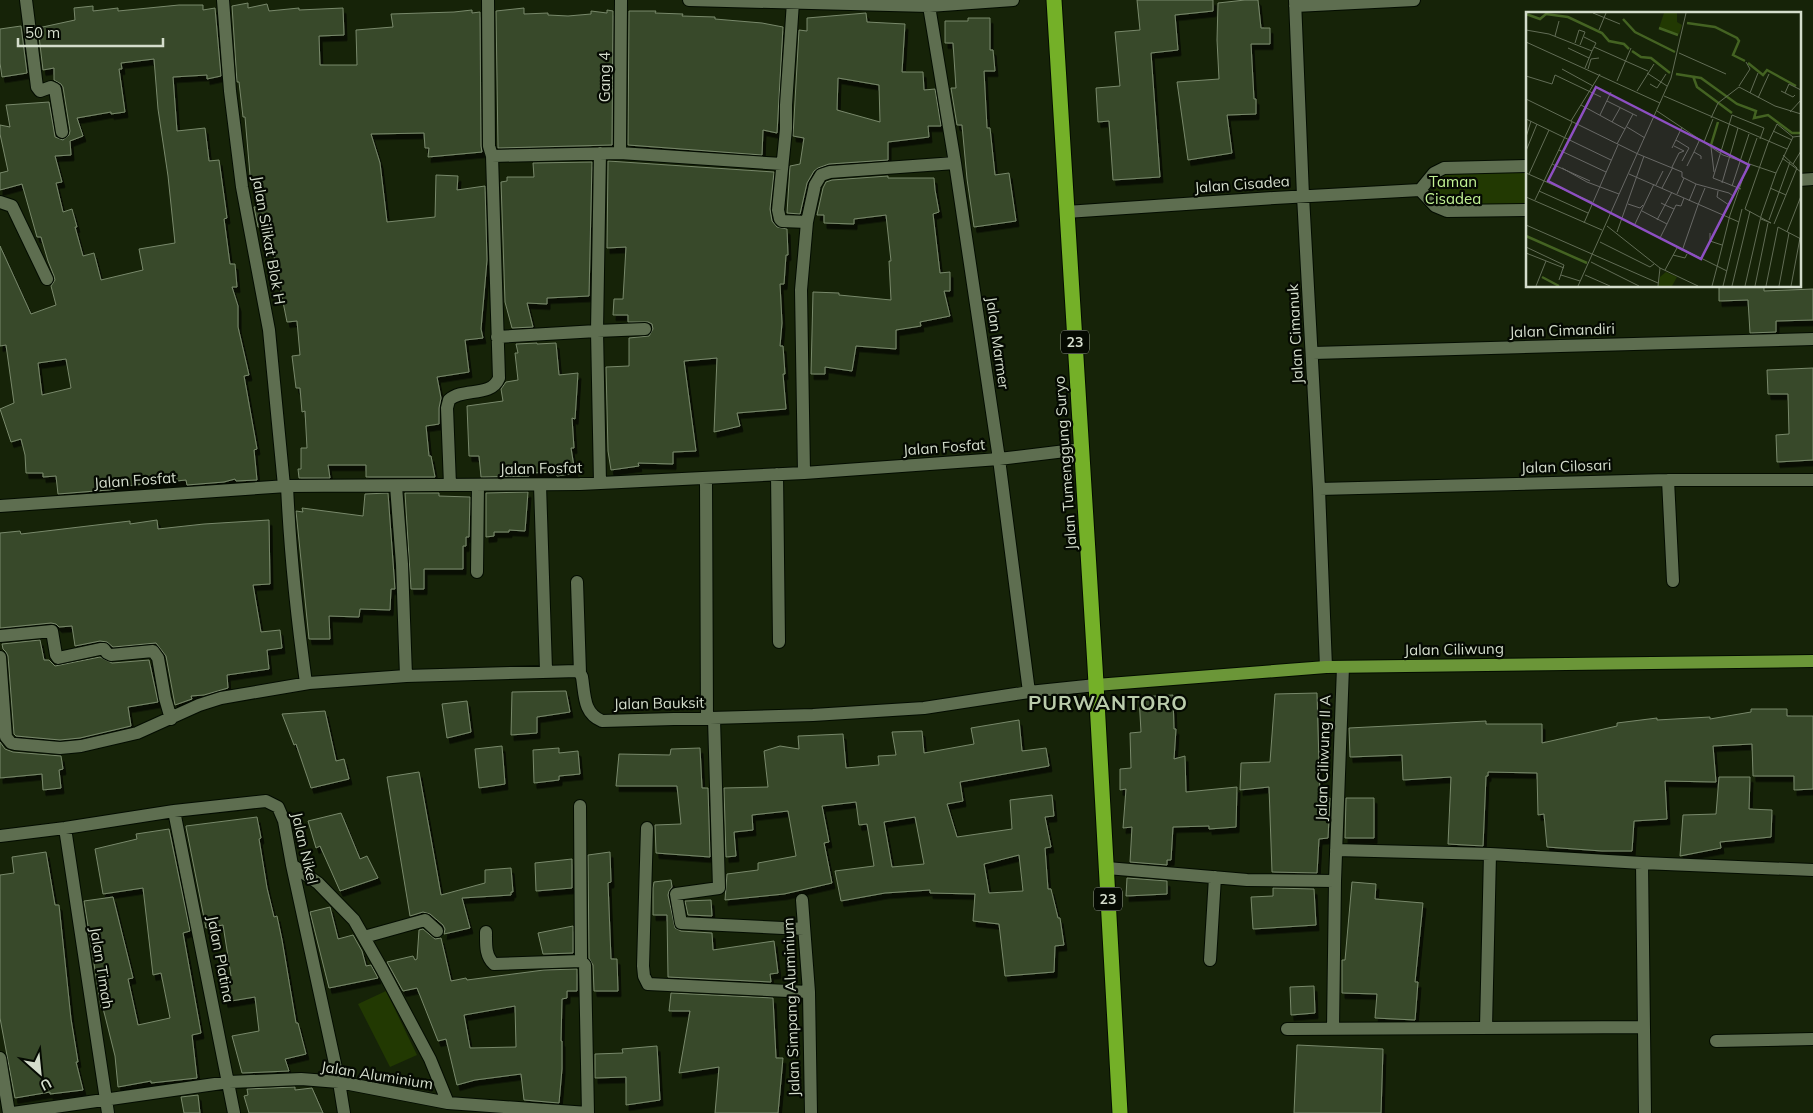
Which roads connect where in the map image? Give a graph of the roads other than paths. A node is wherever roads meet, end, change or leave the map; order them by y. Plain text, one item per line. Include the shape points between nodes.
1 (26, 0) edge
2 (223, 0) edge
3 (488, 0) edge
4 (621, 0) edge
5 (690, 0) edge
6 (1013, 0) edge
7 (1054, 0) edge
8 (1414, 0) edge
9 (793, 2) junction
10 (928, 3) edge
11 (1295, 3) edge
12 (62, 132) dead end
13 (600, 153) junction
14 (620, 153) junction
15 (492, 156) junction
16 (955, 163) junction
17 (782, 164) junction
18 (1526, 166) edge
19 (1813, 179) edge
20 (1800, 180) edge
21 (1420, 190) junction
22 (1303, 196) junction
23 (0, 202) edge
24 (1526, 210) edge
25 (1066, 212) junction
26 (807, 222) junction
27 (47, 279) dead end
28 (645, 329) dead end
29 (597, 331) junction
30 (497, 337) junction
31 (1813, 339) edge
32 (1313, 353) junction
33 (1082, 450) junction
34 (999, 459) junction
35 (776, 474) junction
36 (804, 474) junction
37 (706, 478) junction
38 (1668, 480) junction
39 (1813, 480) edge
40 (600, 483) junction
41 (450, 485) junction
42 (478, 485) junction
43 (540, 485) junction
44 (286, 486) junction
45 (396, 486) junction
46 (1319, 489) junction
47 (0, 506) edge
48 (477, 572) dead end
49 (1674, 581) dead end
50 (577, 582) dead end
51 (0, 636) edge
52 (779, 642) dead end
53 (0, 657) edge
54 (1813, 661) edge
55 (1326, 667) junction
56 (1343, 667) junction
57 (546, 670) junction
58 (580, 673) junction
59 (406, 676) junction
60 (306, 684) junction
61 (1096, 685) junction
62 (1029, 692) junction
63 (171, 719) junction
64 (710, 719) junction
65 (580, 806) dead end
66 (174, 811) junction
67 (65, 828) junction
68 (647, 828) dead end
69 (0, 836) edge
70 (1336, 850) junction
71 (1490, 854) junction
72 (1642, 863) junction
73 (292, 865) junction
74 (1107, 868) junction
75 (1813, 870) edge
76 (1215, 877) junction
77 (1335, 880) junction
78 (802, 900) dead end
79 (804, 929) junction
80 (437, 931) dead end
81 (486, 932) dead end
82 (364, 937) junction
83 (1210, 960) dead end
84 (581, 961) junction
85 (809, 992) junction
86 (1486, 1027) junction
87 (1643, 1027) junction
88 (1287, 1029) dead end
89 (1333, 1029) junction
90 (1813, 1039) edge
91 (1716, 1041) dead end
92 (0, 1058) edge
93 (229, 1082) junction
94 (339, 1082) junction
95 (106, 1099) junction
96 (448, 1103) junction
97 (540, 1112) edge
98 (9, 1113) edge
99 (14, 1113) edge
100 (108, 1113) edge
101 (234, 1113) edge
102 (344, 1113) edge
103 (588, 1113) edge
104 (811, 1113) edge
105 (1120, 1113) edge
106 (1645, 1113) edge

1 - 12 street via 37,87 40,91 54,89
2 - 44 street, Jalan Silikat Blok H via 242,187 269,330
3 - 15 street
4 - 14 street, Gang 4
5 - 9 street
6 - 10 street
7 - 25 highway, Jalan Tumenggung Suryo / 23
8 - 11 street
9 - 10 street
9 - 17 street
10 - 16 street, Jalan Marmer
11 - 22 street, Jalan Cimanuk
13 - 14 street
13 - 15 street
13 - 29 street
14 - 17 street
15 - 30 street
16 - 26 street via 821,175 815,185
16 - 34 street, Jalan Marmer
17 - 26 street via 780,219 782,222
18 - 21 street via 1444,168 1434,173
19 - 20 street
21 - 22 street, Jalan Cisadea
21 - 24 street via 1435,206 1447,211
22 - 25 street, Jalan Cisadea
22 - 32 street, Jalan Cimanuk
23 - 27 street via 12,206
25 - 33 highway, Jalan Tumenggung Suryo / 23
26 - 36 street via 800,290
28 - 29 street
29 - 30 street
29 - 40 street
30 - 41 street via 497,382 490,388 452,396 448,404
31 - 32 street, Jalan Cimandiri
32 - 46 street, Jalan Cimanuk
33 - 34 street, Jalan Fosfat
33 - 61 highway, Jalan Tumenggung Suryo / 23
34 - 36 street, Jalan Fosfat
34 - 62 street, Jalan Marmer
35 - 36 street, Jalan Fosfat
35 - 37 street, Jalan Fosfat
35 - 52 street
37 - 40 street, Jalan Fosfat
37 - 64 street
38 - 39 street, Jalan Cilosari
38 - 46 street, Jalan Cilosari
38 - 49 street
40 - 43 street, Jalan Fosfat
41 - 42 street, Jalan Fosfat
41 - 45 street, Jalan Fosfat
42 - 43 street, Jalan Fosfat
42 - 48 street
43 - 57 street
44 - 45 street, Jalan Fosfat
44 - 47 street, Jalan Fosfat
44 - 60 street, Jalan Silikat Blok H via 296,618
45 - 59 street
46 - 55 street, Jalan Cimanuk
50 - 58 street, Jalan Bauksit
51 - 63 street via 52,631 58,658 100,649 112,654 152,651 158,658
53 - 63 street via 6,737 11,743 60,748 81,746 137,733
54 - 56 main road, Jalan Ciliwung
55 - 56 main road, Jalan Ciliwung
55 - 61 main road, Jalan Ciliwung
56 - 70 street, Jalan Ciliwung II A
57 - 58 street via 577,670
57 - 59 street
58 - 64 street, Jalan Bauksit via 588,711 602,721
59 - 60 street
60 - 63 street via 221,698
61 - 62 street, Jalan Bauksit
61 - 74 highway, 23
62 - 64 street, Jalan Bauksit via 924,708
64 - 79 street via 719,888 676,894 681,923
65 - 84 street
66 - 67 street, Jalan Nikel
66 - 73 street, Jalan Nikel via 266,802 278,807 284,821
66 - 93 street, Jalan Platina
67 - 69 street, Jalan Nikel
67 - 95 street, Jalan Timah
68 - 85 street via 643,966 648,984
70 - 71 street
70 - 77 street, Jalan Ciliwung II A
71 - 72 street
71 - 86 street
72 - 75 street
72 - 87 street
73 - 82 street via 318,883 354,920
73 - 94 street, Jalan Nikel
74 - 76 street
74 - 105 highway, 23
76 - 77 street
76 - 83 street
77 - 89 street, Jalan Ciliwung II A
78 - 79 street, Jalan Simpang Aluminium
79 - 85 street, Jalan Simpang Aluminium
80 - 82 street via 425,920
81 - 84 street via 487,954 494,964
82 - 96 street via 430,1058
84 - 103 street via 585,966
85 - 104 street, Jalan Simpang Aluminium
86 - 87 street
86 - 89 street
87 - 106 street
88 - 89 street
90 - 91 street
92 - 98 street
93 - 94 street, Jalan Aluminium via 301,1079
93 - 95 street, Jalan Aluminium
93 - 101 street, Jalan Platina
94 - 96 street, Jalan Aluminium
94 - 102 street, Jalan Nikel
95 - 99 street, Jalan Aluminium
95 - 100 street, Jalan Timah
96 - 97 street, Jalan Aluminium
97 - 103 street, Jalan Aluminium

